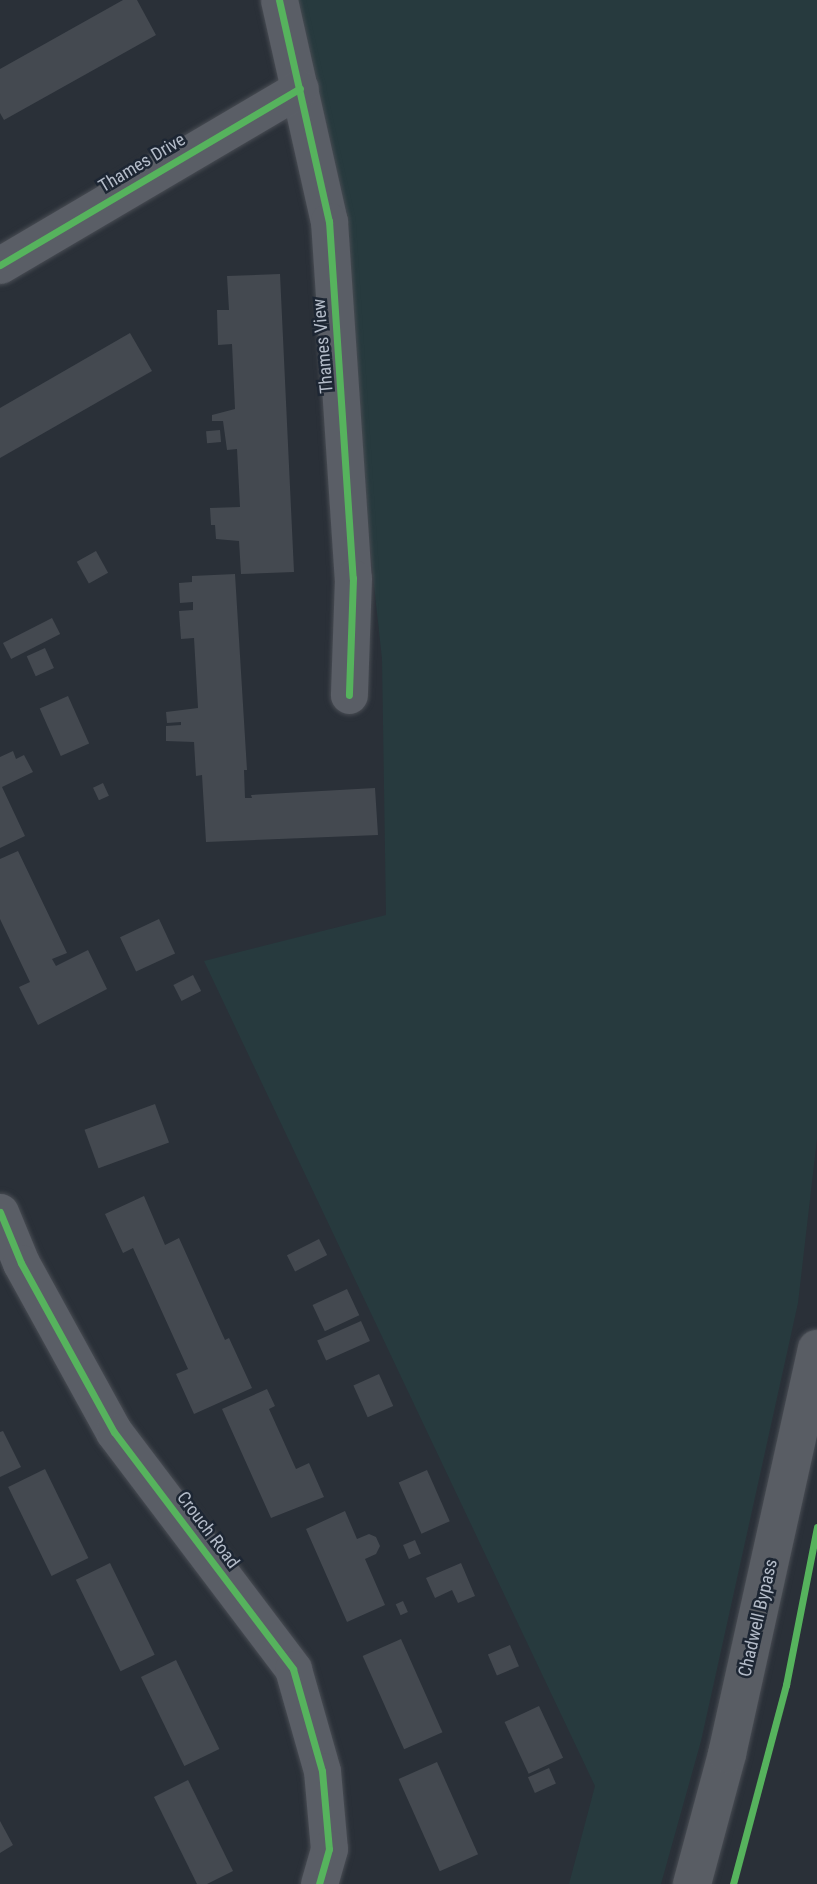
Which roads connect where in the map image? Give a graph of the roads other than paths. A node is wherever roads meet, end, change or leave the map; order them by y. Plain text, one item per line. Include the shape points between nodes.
1 (279, 0) edge
2 (300, 88) junction
3 (0, 265) edge
4 (349, 695) dead end
5 (0, 1212) edge
6 (817, 1349) edge
7 (319, 1884) edge
8 (692, 1884) edge

1 - 2 street, Thames View
2 - 3 street, Thames Drive
2 - 4 street, Thames View via 329,221 353,578
5 - 7 street, Crouch Road via 21,1263 114,1432 293,1669 323,1771 328,1849
6 - 8 main road, Chadwell Bypass via 727,1754

